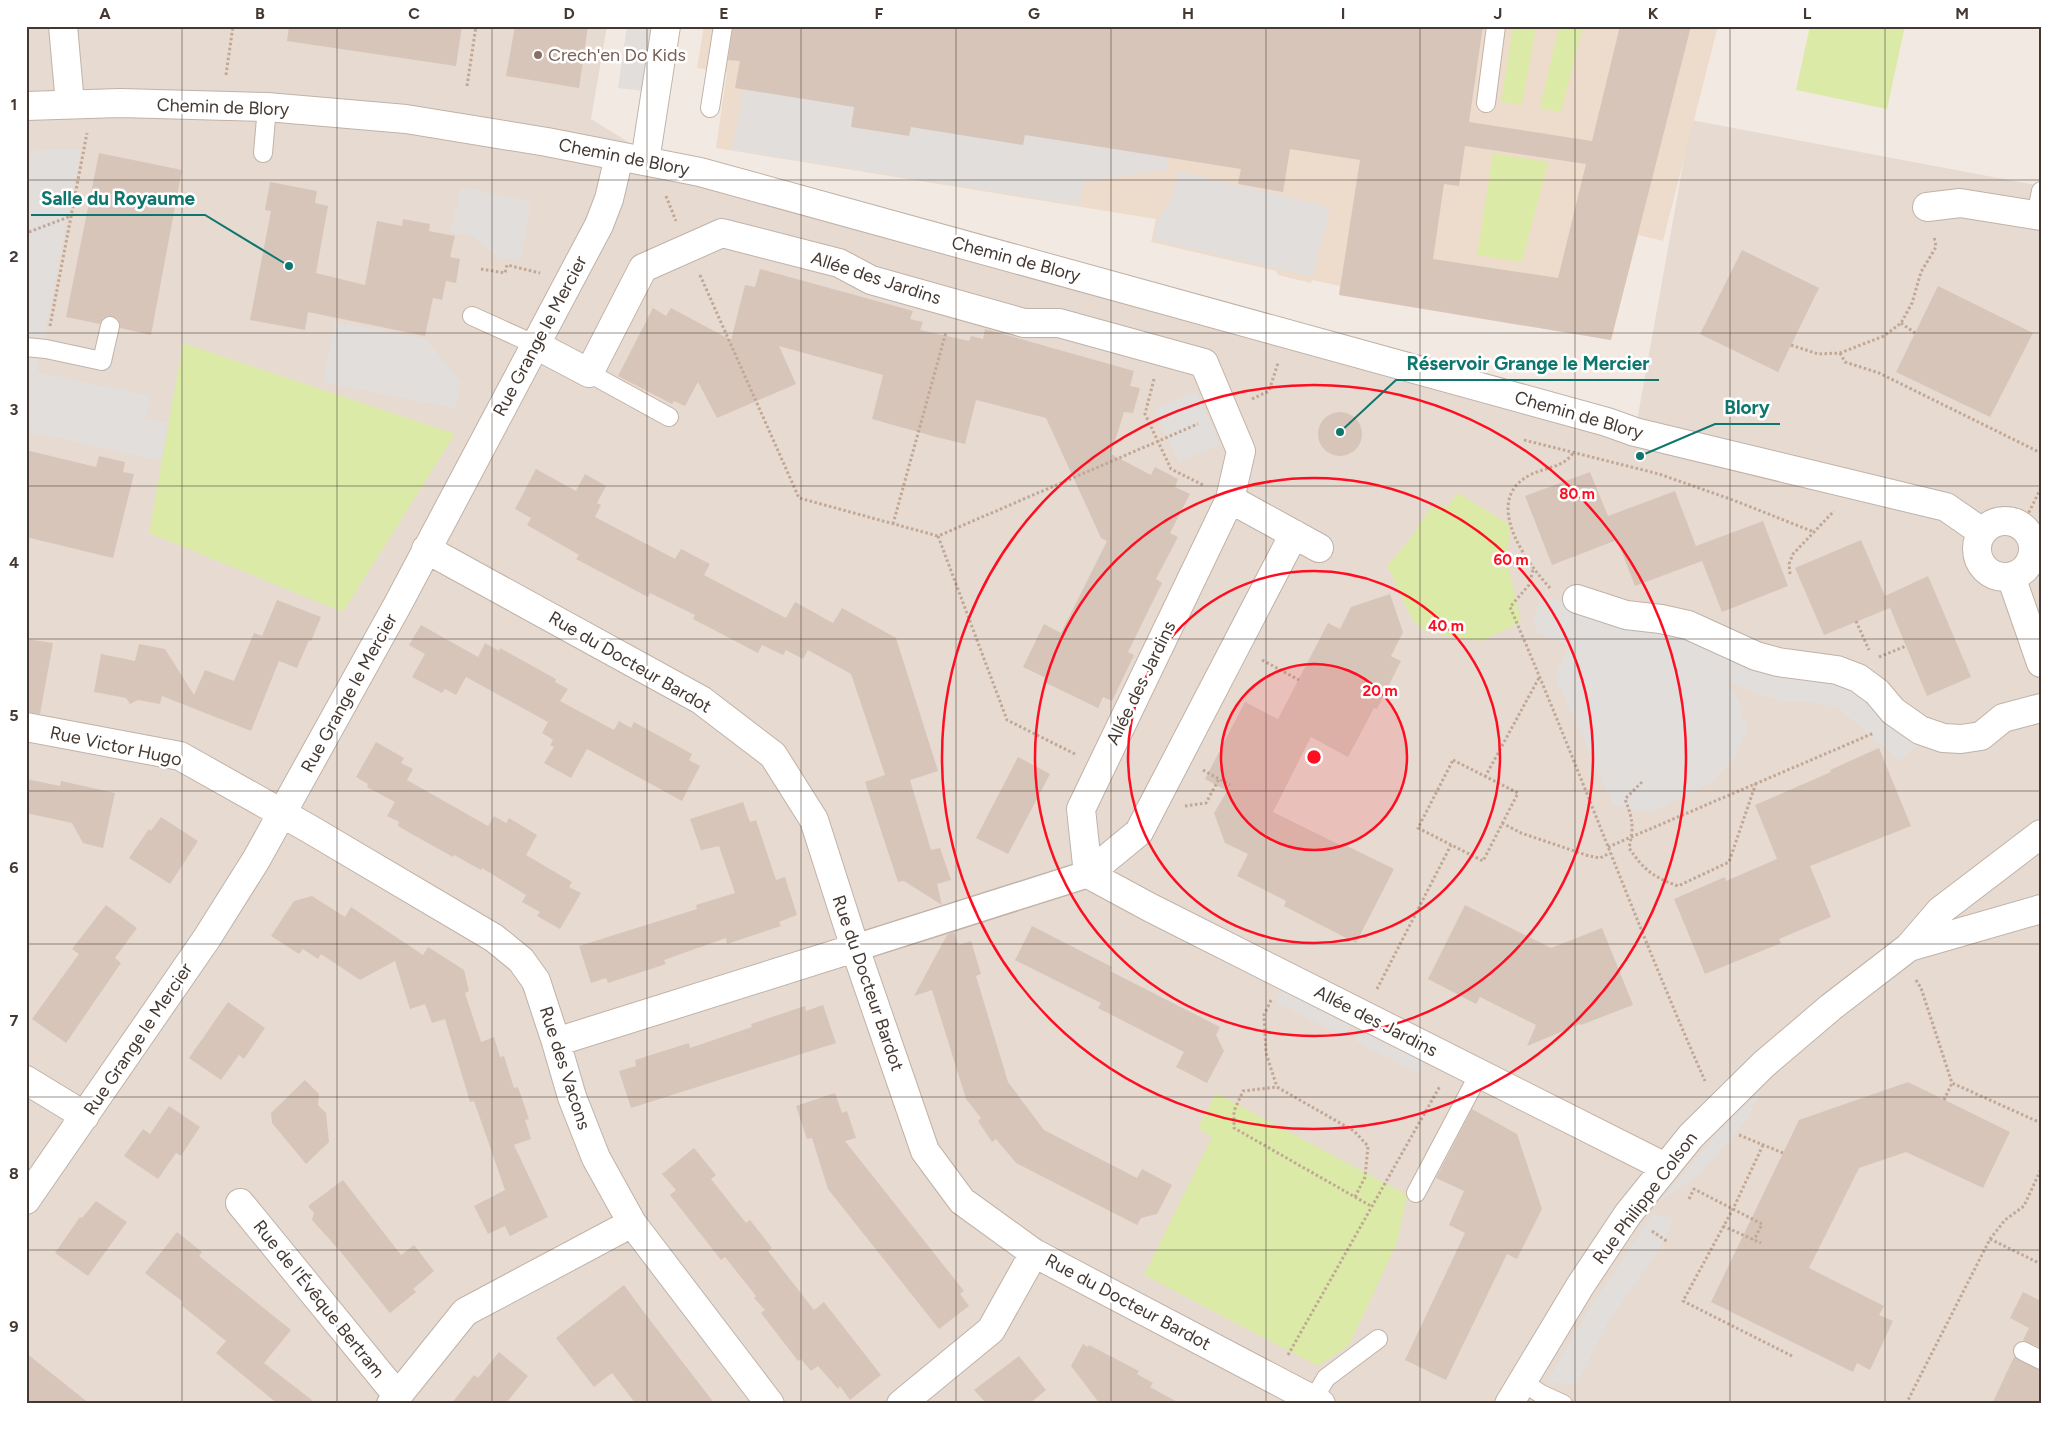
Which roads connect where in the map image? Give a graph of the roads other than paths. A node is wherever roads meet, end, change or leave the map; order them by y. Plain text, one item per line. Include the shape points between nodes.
1 (63, 26) edge
2 (666, 26) edge
3 (723, 26) edge
4 (1496, 26) edge
5 (1486, 103) dead end
6 (82, 104) junction
7 (26, 106) edge
8 (268, 107) junction
9 (710, 108) dead end
10 (264, 153) dead end
11 (632, 159) junction
12 (1927, 208) road end
13 (2039, 208) edge
14 (472, 316) dead end
15 (110, 326) dead end
16 (536, 346) junction
17 (26, 347) edge
18 (589, 373) junction
19 (669, 417) dead end
20 (1230, 499) junction
21 (1982, 532) junction
22 (1294, 534) junction
23 (2031, 534) edge
24 (1319, 548) dead end
25 (426, 549) junction
26 (2010, 577) junction
27 (1577, 599) road end
28 (2041, 663) edge
29 (2041, 708) edge
30 (26, 727) edge
31 (283, 814) junction
32 (2041, 834) edge
33 (1088, 874) junction
34 (2041, 909) edge
35 (855, 948) junction
36 (1904, 950) junction
37 (556, 1042) junction
38 (1479, 1074) junction
39 (26, 1080) edge
40 (85, 1116) junction
41 (1665, 1167) junction
42 (1416, 1193) dead end
43 (26, 1200) edge
44 (240, 1204) dead end
45 (632, 1223) junction
46 (1034, 1253) junction
47 (1378, 1339) dead end
48 (2023, 1351) dead end
49 (2041, 1360) edge
50 (1516, 1393) edge
51 (1320, 1394) edge
52 (394, 1399) edge
53 (770, 1404) edge
54 (901, 1404) edge
55 (1563, 1404) edge

1 - 6 street
2 - 11 street, Rue Grange le Mercier
3 - 9 lane
4 - 5 lane
6 - 7 street, Chemin de Blory
6 - 8 street, Chemin de Blory
8 - 10 lane
8 - 11 street, Chemin de Blory via 406,118
11 - 16 street, Rue Grange le Mercier
11 - 21 street, Chemin de Blory via 758,187 1635,432 1946,507
12 - 13 street via 1960,202
14 - 16 lane
15 - 17 lane via 102,361 46,348
16 - 18 street
16 - 25 street, Rue Grange le Mercier
18 - 19 lane
18 - 20 street, Allée des Jardins via 643,268 722,233 839,263 871,280 1024,323 1059,323 1204,363 1241,451
20 - 22 street
20 - 33 street, Allée des Jardins via 1081,809
21 - 23 street via 2001,520 2011,521
21 - 26 street via 1977,544 1978,559 1989,572 1999,577
22 - 24 street
22 - 33 street via 1139,832
23 - 26 street via 2034,553 2030,563 2019,574
25 - 31 street, Rue Grange le Mercier
25 - 35 street, Rue du Docteur Bardot via 702,700 773,755 814,820
26 - 28 street
27 - 29 street via 1626,615 1688,625 1756,656 1837,670 1858,678 1920,730 1943,738 1981,736 2003,718
30 - 31 street, Rue Victor Hugo via 180,756
31 - 37 street, Rue des Vacons via 494,938 521,960 536,981
31 - 40 street, Rue Grange le Mercier via 207,938
32 - 36 street, Rue Philippe Colson via 1940,911
33 - 35 street
33 - 38 street, Allée des Jardins
34 - 36 street, Rue Philippe Colson
35 - 37 street
35 - 46 street, Rue du Docteur Bardot via 925,1151 962,1201
36 - 41 street, Rue Philippe Colson via 1764,1064 1724,1102
37 - 45 street, Rue des Vacons via 572,1097 596,1158
38 - 41 street, Allée des Jardins
38 - 42 lane
39 - 40 street
40 - 43 street, Rue Grange le Mercier
41 - 50 street, Rue Philippe Colson via 1628,1214 1580,1286
44 - 52 street, Rue de l'Évêque Bertram
45 - 52 street, Rue de l'Évêque Bertram via 465,1312
45 - 53 street, Rue des Vacons
46 - 51 street, Rue du Docteur Bardot
46 - 54 street via 991,1330
47 - 51 lane
48 - 49 lane
50 - 55 lane via 1541,1394

